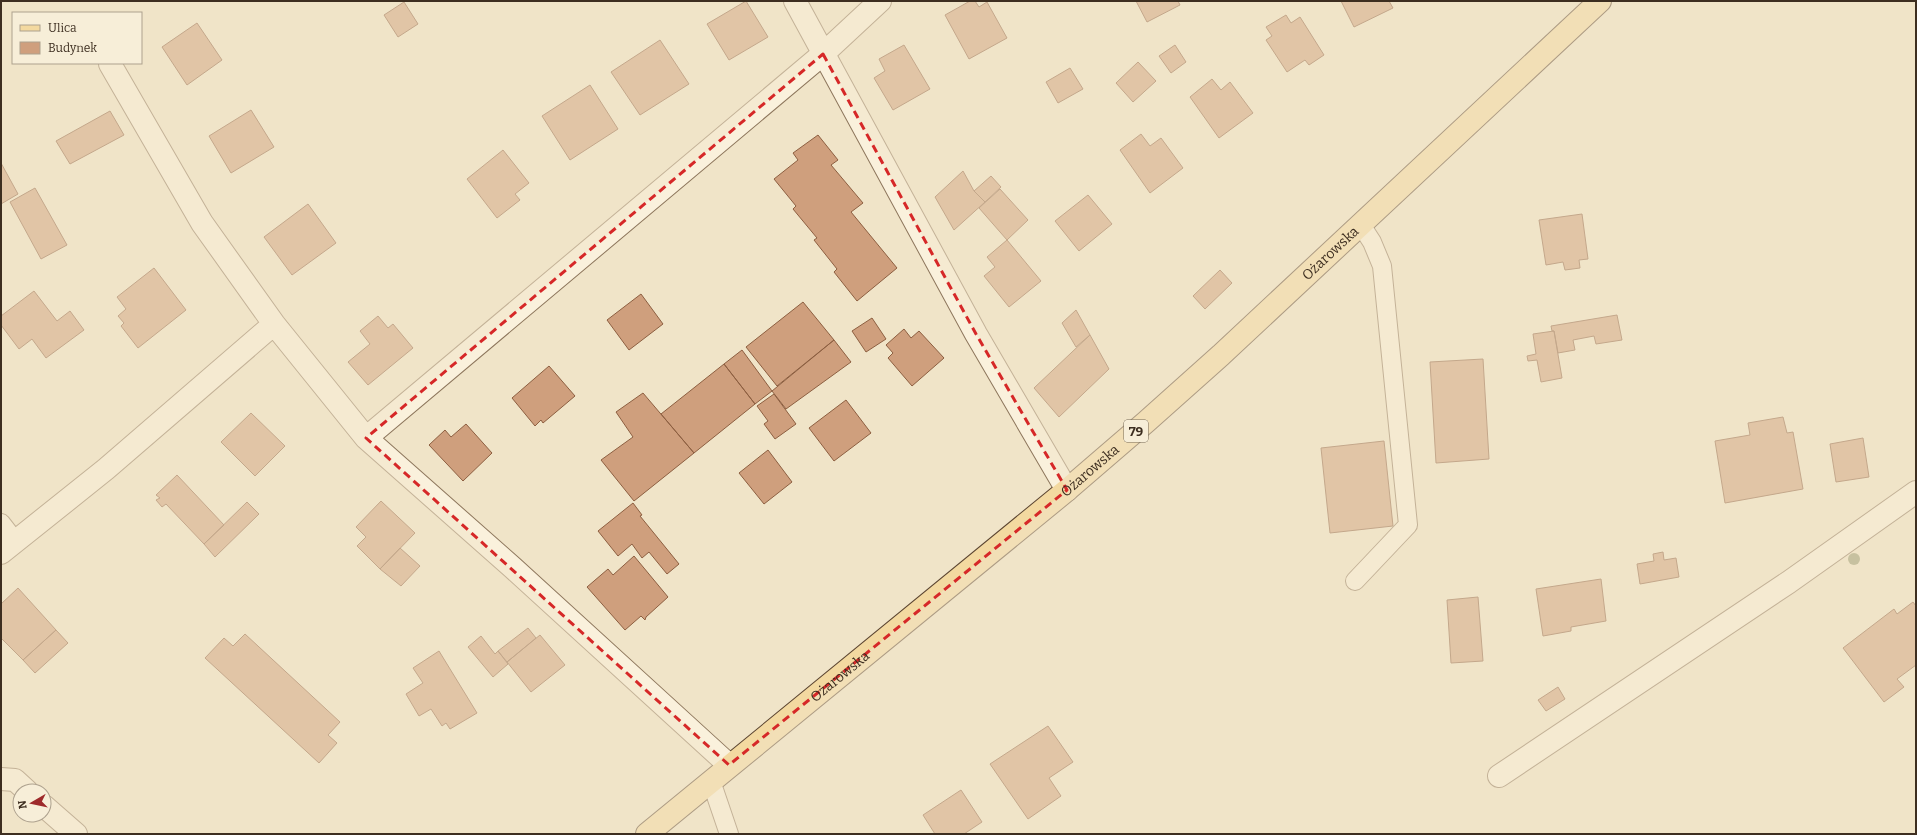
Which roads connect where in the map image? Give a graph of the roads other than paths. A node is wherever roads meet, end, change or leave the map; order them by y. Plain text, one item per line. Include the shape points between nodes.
1 (795, 1) edge
2 (880, 1) edge
3 (1600, 1) edge
4 (823, 54) junction
5 (110, 64) edge
6 (1361, 225) junction
7 (274, 324) junction
8 (366, 438) junction
9 (1066, 490) junction
10 (1916, 492) edge
11 (1, 523) edge
12 (8, 547) edge
13 (1355, 581) dead end
14 (729, 765) junction
15 (1499, 776) dead end
16 (1, 779) edge
17 (711, 780) junction
18 (19, 783) edge
19 (52, 813) edge
20 (76, 834) edge
21 (647, 834) edge
22 (729, 834) edge

1 - 4 street
2 - 4 street
3 - 6 main road, Ożarowska / 79
4 - 8 street
4 - 9 street via 976,334
5 - 7 street via 202,223
6 - 9 main road, Ożarowska / 79 via 1215,361
6 - 13 lane via 1372,242 1382,266 1408,524
7 - 8 street
7 - 12 street via 106,468
8 - 14 street
9 - 14 main road, Ożarowska / 79
10 - 15 street via 1789,582
11 - 12 lane
14 - 17 main road, Ożarowska / 79
16 - 18 street via 15,780
17 - 21 main road, Ożarowska / 79
17 - 22 lane
19 - 20 street

